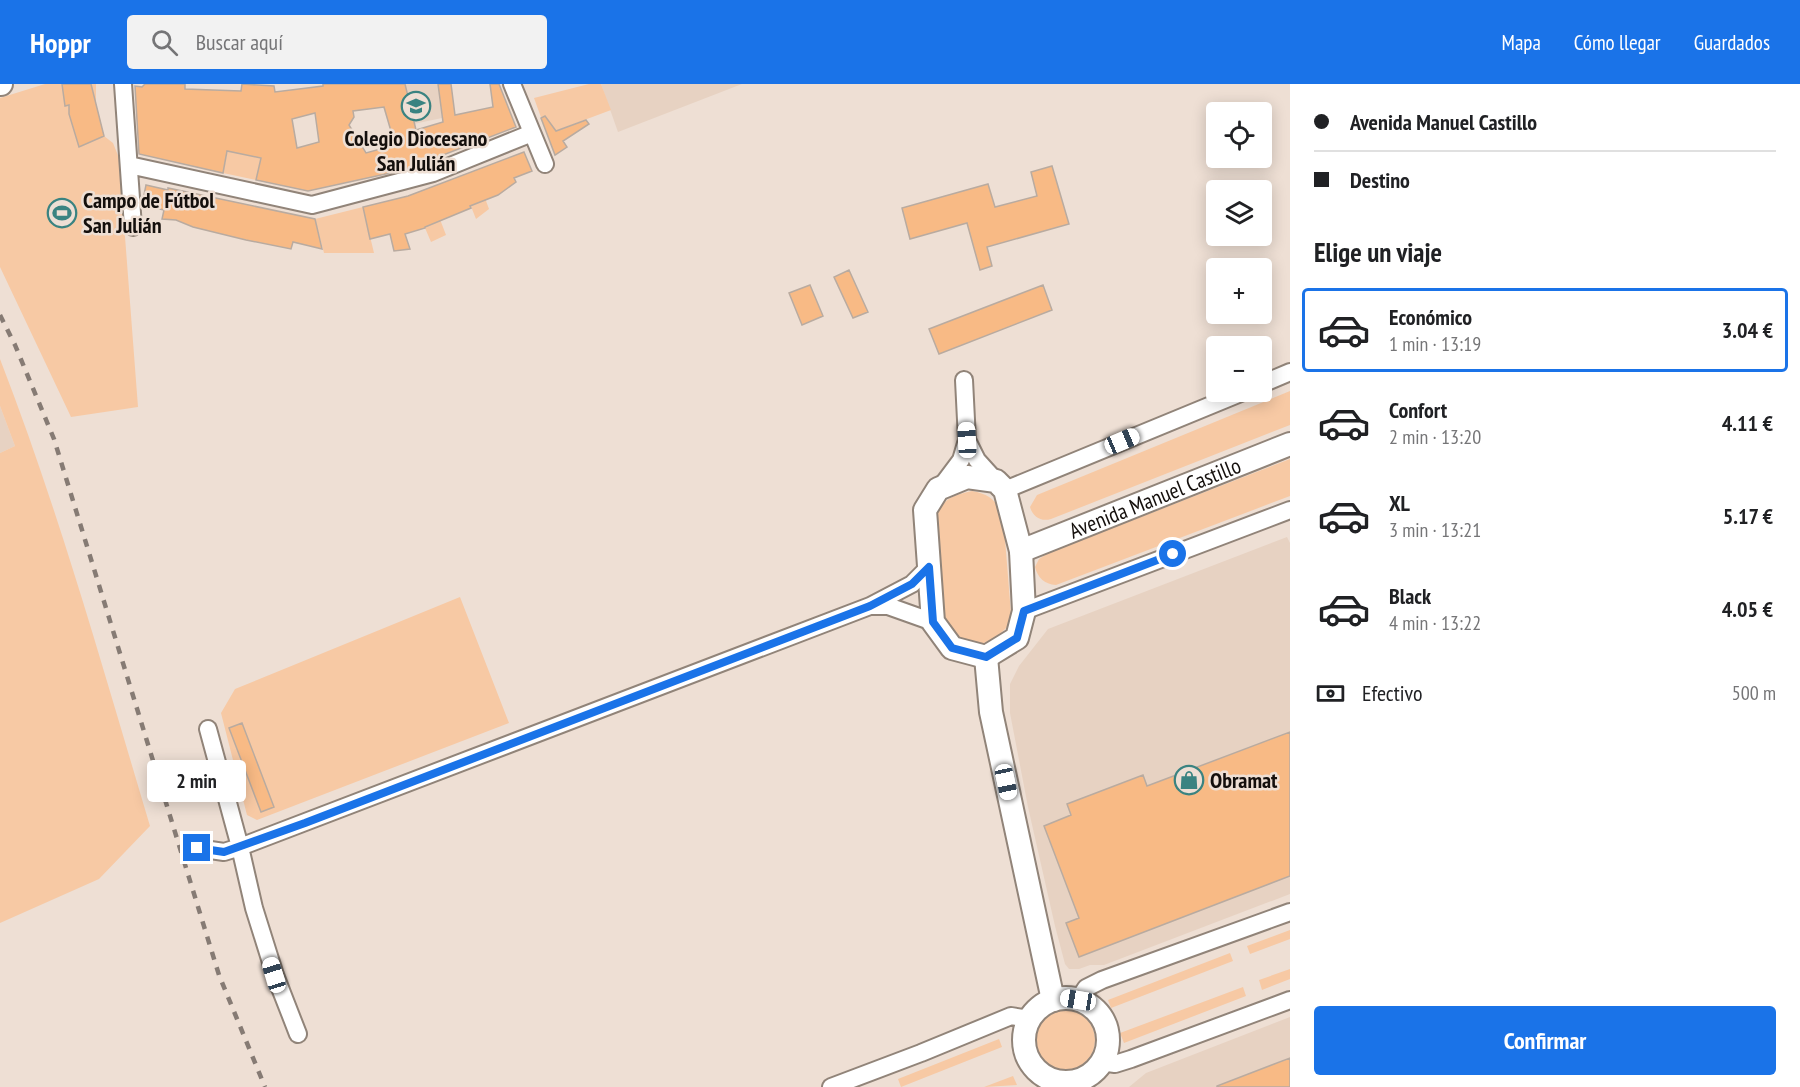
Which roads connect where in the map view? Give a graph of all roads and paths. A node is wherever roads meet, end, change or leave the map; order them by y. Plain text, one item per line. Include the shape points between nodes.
1 (123, 84) edge
2 (512, 84) edge
3 (532, 133) junction
4 (545, 164) dead end
5 (129, 165) junction
6 (133, 227) dead end
7 (1290, 372) edge
8 (964, 380) dead end
9 (1272, 380) edge
10 (1217, 402) edge
11 (967, 440) junction
12 (1290, 444) edge
13 (1000, 485) junction
14 (938, 489) junction
15 (1290, 510) edge
16 (1021, 551) junction
17 (929, 567) junction
18 (870, 606) junction
19 (1024, 611) junction
20 (933, 622) junction
21 (986, 657) junction
22 (208, 729) dead end
23 (197, 848) dead end
24 (240, 848) junction
25 (1290, 912) edge
26 (1053, 1000) junction
27 (1078, 1000) junction
28 (1290, 1000) edge
29 (1029, 1019) junction
30 (298, 1034) dead end
31 (1101, 1062) junction
32 (1069, 1084) edge
33 (831, 1087) edge

1 - 5 street
2 - 3 street
3 - 4 street
3 - 5 street via 433,173 312,205
5 - 6 street
7 - 9 street
8 - 11 street
10 - 13 street
11 - 13 street via 977,460
11 - 14 street via 961,460
12 - 16 main road, Avenida Manuel Castillo
13 - 14 main road via 967,477
13 - 16 main road
14 - 17 main road via 925,510
15 - 19 street
16 - 19 main road
17 - 18 street via 912,584
17 - 20 main road
18 - 20 street via 888,606
18 - 24 street
19 - 21 main road via 1017,638
20 - 21 main road via 952,648
21 - 26 main road via 991,712
22 - 24 street
23 - 24 street via 224,852
24 - 30 street via 274,975
25 - 27 street via 1102,980 1086,988
26 - 27 main road
26 - 29 main road via 1043,1004
27 - 31 main road via 1089,1005 1105,1025 1106,1050
28 - 31 street via 1131,1059 1115,1064
29 - 32 main road via 1024,1032 1028,1060 1037,1071
29 - 33 street via 1011,1016
31 - 32 main road via 1095,1070

